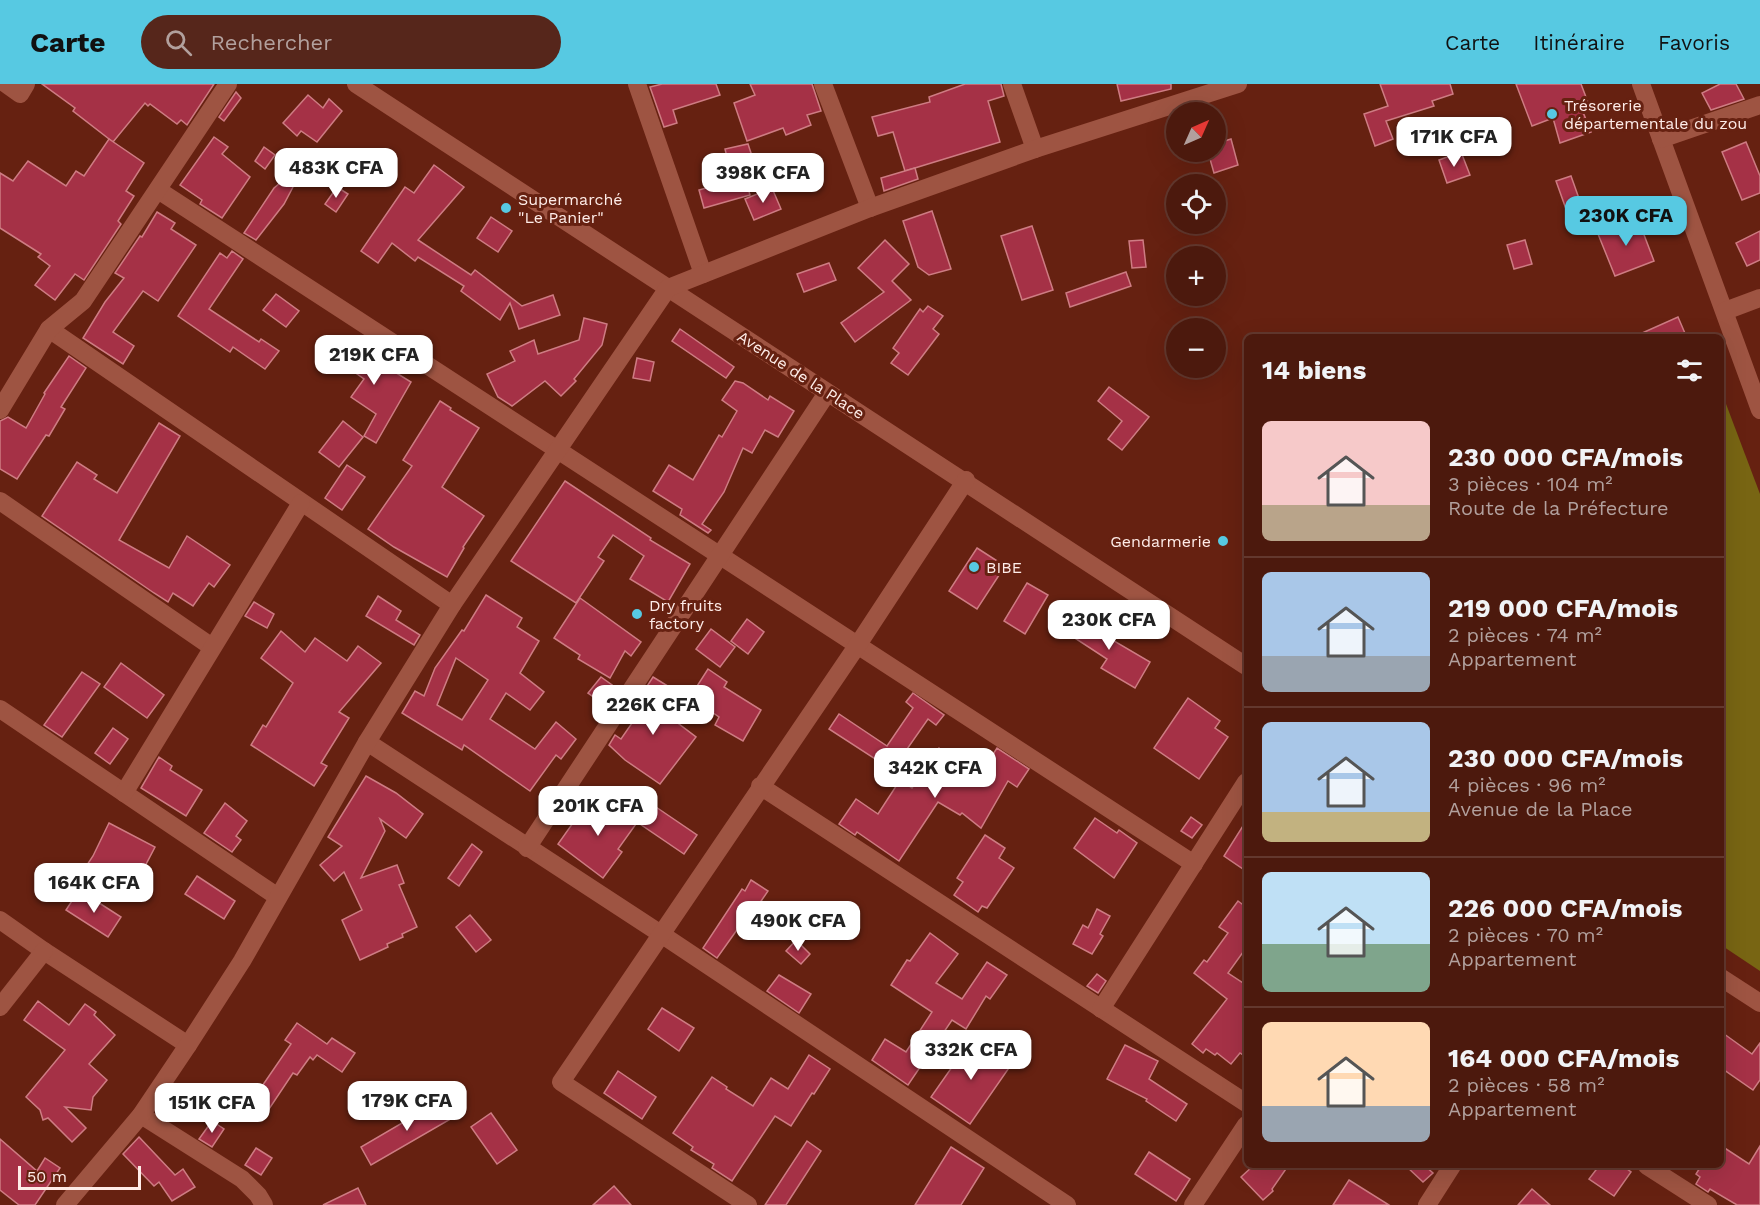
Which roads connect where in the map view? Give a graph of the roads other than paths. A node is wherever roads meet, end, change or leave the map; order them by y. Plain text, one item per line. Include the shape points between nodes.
1 (6, 84) edge
2 (26, 84) edge
3 (228, 84) edge
4 (356, 84) edge
5 (637, 84) edge
6 (823, 84) edge
7 (1012, 84) edge
8 (1238, 84) edge
9 (1641, 84) edge
10 (1760, 105) edge
11 (1661, 139) junction
12 (1035, 149) junction
13 (158, 190) junction
14 (870, 208) junction
15 (703, 274) junction
16 (668, 288) junction
17 (1760, 298) edge
18 (1725, 311) junction
19 (49, 329) junction
20 (1729, 347) edge
21 (827, 393) junction
22 (0, 410) edge
23 (1760, 410) edge
24 (558, 450) junction
25 (966, 480) junction
26 (0, 501) edge
27 (301, 503) junction
28 (721, 556) junction
29 (452, 605) junction
30 (859, 643) junction
31 (212, 647) junction
32 (1244, 665) edge
33 (0, 710) edge
34 (367, 742) junction
35 (1244, 785) edge
36 (760, 786) junction
37 (124, 793) junction
38 (527, 848) junction
39 (1194, 864) junction
40 (278, 897) junction
41 (0, 920) edge
42 (661, 934) junction
43 (44, 951) junction
44 (1724, 980) edge
45 (1760, 1003) edge
46 (0, 1007) edge
47 (1101, 1009) junction
48 (188, 1045) junction
49 (1244, 1102) edge
50 (141, 1115) junction
51 (1244, 1128) edge
52 (1451, 1168) edge
53 (1650, 1168) edge
54 (65, 1205) edge
55 (264, 1205) edge
56 (748, 1205) edge
57 (1067, 1205) edge
58 (1193, 1205) edge
59 (1427, 1205) edge
60 (1708, 1205) edge

1 - 2 street via 20,94
3 - 13 street
4 - 16 street, Avenue de la Place
5 - 15 street
6 - 14 street
7 - 12 street
8 - 12 street
9 - 11 street
10 - 11 street
11 - 18 street
12 - 14 street
13 - 19 street via 83,301
13 - 24 street
14 - 15 street
15 - 16 street
16 - 21 street, Avenue de la Place
16 - 24 street
17 - 18 street
18 - 20 street
19 - 22 street
19 - 27 street
20 - 23 street
21 - 25 street, Avenue de la Place
21 - 28 street
24 - 28 street
24 - 29 street
25 - 30 street
25 - 32 street, Avenue de la Place
26 - 31 street
27 - 29 street
27 - 31 street
28 - 30 street
28 - 38 street
29 - 34 street
30 - 36 street
30 - 39 street
31 - 37 street
33 - 37 street
34 - 38 street
34 - 40 street
35 - 39 street
36 - 42 street
36 - 47 street
37 - 40 street
38 - 42 street
39 - 47 street
40 - 48 street
41 - 43 street
42 - 56 street via 561,1082
42 - 57 street
43 - 46 street
43 - 48 street
44 - 45 street
47 - 49 street
48 - 50 street
50 - 54 street
50 - 55 street via 242,1179
51 - 58 street
52 - 59 street
53 - 60 street

